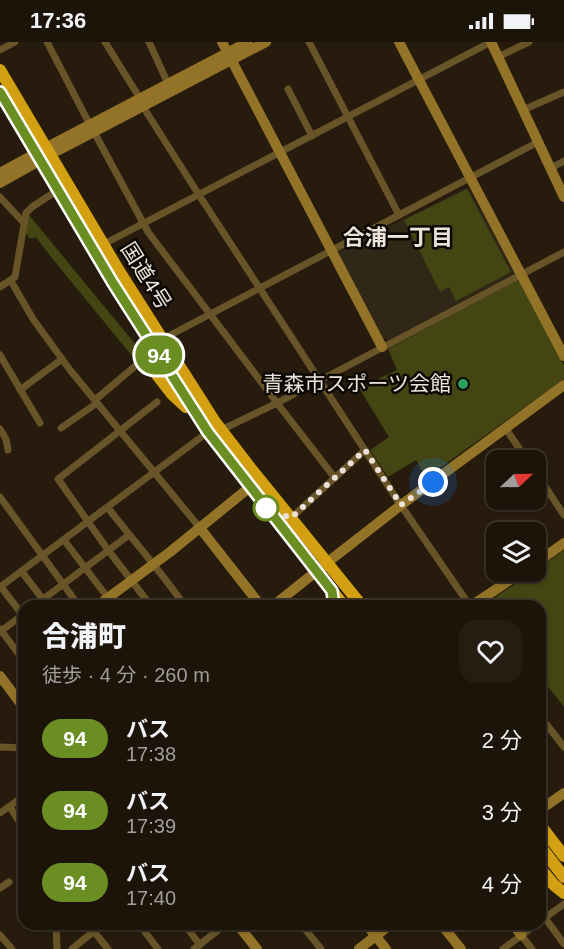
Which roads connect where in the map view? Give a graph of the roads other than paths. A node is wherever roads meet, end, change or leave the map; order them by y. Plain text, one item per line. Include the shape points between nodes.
1 (15, 42) edge
2 (47, 42) edge
3 (105, 42) edge
4 (149, 42) edge
5 (222, 42) edge
6 (248, 42) edge
7 (266, 42) edge
8 (309, 42) edge
9 (399, 42) edge
10 (491, 42) edge
11 (529, 42) edge
12 (0, 50) edge
13 (229, 57) junction
14 (498, 57) junction
15 (0, 70) edge
16 (419, 80) junction
17 (170, 88) junction
18 (288, 88) dead end
19 (0, 92) edge
20 (564, 92) edge
21 (141, 103) junction
22 (523, 110) junction
23 (348, 117) junction
24 (92, 128) junction
25 (312, 136) junction
26 (538, 142) junction
27 (279, 153) junction
28 (43, 154) junction
29 (564, 161) edge
30 (550, 168) junction
31 (0, 173) edge
32 (470, 177) junction
33 (0, 183) edge
34 (63, 187) junction
35 (199, 195) junction
36 (0, 197) edge
37 (564, 197) edge
38 (399, 215) junction
39 (24, 222) junction
40 (143, 224) junction
41 (98, 247) junction
42 (331, 250) junction
43 (564, 252) edge
44 (521, 274) junction
45 (11, 281) junction
46 (0, 287) edge
47 (259, 287) junction
48 (209, 314) junction
49 (156, 344) junction
50 (382, 347) junction
51 (0, 356) edge
52 (564, 356) edge
53 (62, 359) junction
54 (140, 362) dead end
55 (320, 380) junction
56 (564, 385) edge
57 (20, 390) junction
58 (96, 402) junction
59 (157, 402) dead end
60 (277, 403) junction
61 (40, 423) dead end
62 (61, 428) dead end
63 (0, 429) edge
64 (506, 429) junction
65 (120, 430) junction
66 (215, 431) junction
67 (8, 450) dead end
68 (365, 450) junction
69 (520, 450) edge
70 (155, 473) junction
71 (335, 478) junction
72 (250, 487) junction
73 (546, 487) edge
74 (0, 498) edge
75 (401, 505) junction
76 (108, 508) junction
77 (564, 515) edge
78 (291, 518) junction
79 (88, 523) junction
80 (200, 528) junction
81 (129, 535) junction
82 (64, 540) junction
83 (564, 543) edge
84 (108, 550) junction
85 (42, 556) junction
86 (546, 556) edge
87 (327, 562) junction
88 (153, 564) junction
89 (85, 568) junction
90 (316, 571) junction
91 (22, 572) junction
92 (131, 580) junction
93 (507, 582) edge
94 (63, 584) junction
95 (1, 585) edge
96 (332, 591) junction
97 (43, 600) edge
98 (48, 600) edge
99 (75, 600) edge
100 (110, 600) edge
101 (114, 600) edge
102 (146, 600) edge
103 (180, 600) edge
104 (256, 600) edge
105 (280, 600) edge
106 (333, 600) edge
107 (339, 600) edge
108 (357, 600) edge
109 (467, 600) edge
110 (480, 600) edge
111 (18, 608) edge
112 (18, 618) edge
113 (1, 630) edge
114 (18, 653) edge
115 (0, 676) edge
116 (18, 700) edge
117 (546, 724) edge
118 (0, 747) edge
119 (564, 747) edge
120 (18, 748) edge
121 (564, 793) edge
122 (18, 800) edge
123 (546, 806) edge
124 (9, 807) junction
125 (0, 813) edge
126 (18, 820) edge
127 (546, 832) edge
128 (562, 852) edge
129 (546, 854) edge
130 (546, 875) edge
131 (564, 877) edge
132 (9, 882) dead end
133 (0, 888) edge
134 (564, 892) edge
135 (564, 904) edge
136 (546, 917) edge
137 (546, 926) edge
138 (56, 930) edge
139 (144, 930) edge
140 (187, 930) edge
141 (218, 930) edge
142 (242, 930) edge
143 (306, 930) edge
144 (370, 930) edge
145 (383, 930) edge
146 (446, 930) edge
147 (517, 930) edge
148 (528, 930) edge
149 (94, 931) joint
150 (0, 935) edge
151 (521, 935) junction
152 (375, 936) junction
153 (564, 944) edge
154 (197, 947) edge
155 (12, 949) edge
156 (57, 949) edge
157 (72, 949) edge
158 (108, 949) edge
159 (158, 949) edge
160 (257, 949) edge
161 (321, 949) edge
162 (359, 949) edge
163 (386, 949) edge
164 (461, 949) edge
165 (503, 949) edge
166 (532, 949) edge

1 - 12 street
2 - 24 street
3 - 21 street
4 - 17 street
5 - 13 street
6 - 13 street
7 - 13 street
8 - 23 street
9 - 16 street
10 - 14 street
10 - 16 street
11 - 14 street
13 - 17 street
13 - 27 street
14 - 22 street
15 - 28 highway, 国道4号
16 - 23 street
16 - 32 street
17 - 21 street
18 - 25 street
19 - 28 highway, 国道4号
20 - 22 street
21 - 24 street
21 - 35 street
22 - 26 street
23 - 25 street
23 - 38 street
24 - 28 street
24 - 40 street
25 - 27 street
26 - 30 street
26 - 32 street
27 - 35 street
27 - 42 street
28 - 31 street
28 - 33 street
28 - 34 highway, 国道4号
29 - 30 street
30 - 37 street
32 - 38 street
32 - 44 street
34 - 39 street via 27,211
34 - 41 highway, 国道4号
35 - 40 street
35 - 47 street
36 - 39 street
38 - 42 street
39 - 45 street via 16,273
40 - 41 street
40 - 48 street
41 - 49 highway, 国道4号
42 - 47 street
42 - 50 street
43 - 44 street
44 - 50 street
44 - 52 street
45 - 46 street
45 - 53 street
47 - 48 street
47 - 55 street
48 - 49 street
48 - 60 street
49 - 66 highway, 国道4号
49 - 66 highway, 国道4号 via 198,417
50 - 55 street
51 - 57 street
53 - 57 street
53 - 58 street
54 - 58 street
55 - 60 street
55 - 68 street
56 - 64 street
57 - 61 street
58 - 62 street
58 - 65 street
59 - 65 street
60 - 66 street
60 - 71 street
63 - 67 street
64 - 69 street
64 - 75 street
65 - 70 street
65 - 79 street via 58,478
66 - 70 street
66 - 72 highway, 国道4号
66 - 78 highway, 国道4号
68 - 71 street
68 - 75 street
70 - 76 street
70 - 80 street
71 - 78 street
72 - 80 street
72 - 90 highway, 国道4号
73 - 77 street
74 - 85 street
75 - 87 street
75 - 109 street
76 - 79 street
76 - 81 street
78 - 87 highway, 国道4号
79 - 82 street
79 - 84 street
80 - 88 street
80 - 104 street
81 - 84 street
81 - 88 street
82 - 85 street
82 - 89 street
83 - 86 street
84 - 89 street
84 - 92 street
85 - 91 street
85 - 94 street
87 - 90 street
87 - 108 highway, 国道4号
88 - 92 street
88 - 103 street
89 - 94 street
89 - 100 street
90 - 96 highway, 国道4号
90 - 105 street
91 - 95 street
91 - 97 street
92 - 101 street
92 - 102 street
93 - 110 street
94 - 98 street
94 - 99 street
95 - 111 street
96 - 106 highway
96 - 107 highway, 国道4号
112 - 113 street
113 - 114 street
115 - 116 street
117 - 119 street
118 - 120 street
121 - 123 street
122 - 124 street
124 - 125 street
124 - 126 street
127 - 128 highway
129 - 131 highway
130 - 134 highway
132 - 133 street
135 - 136 street
137 - 153 street
138 - 156 street
139 - 159 street
140 - 154 street
141 - 154 street
142 - 160 street
143 - 161 street
144 - 152 street
145 - 152 street
146 - 164 street
147 - 151 street
148 - 151 street
149 - 157 street
149 - 158 street
150 - 155 street
151 - 165 street
151 - 166 street
152 - 162 street
152 - 163 street

